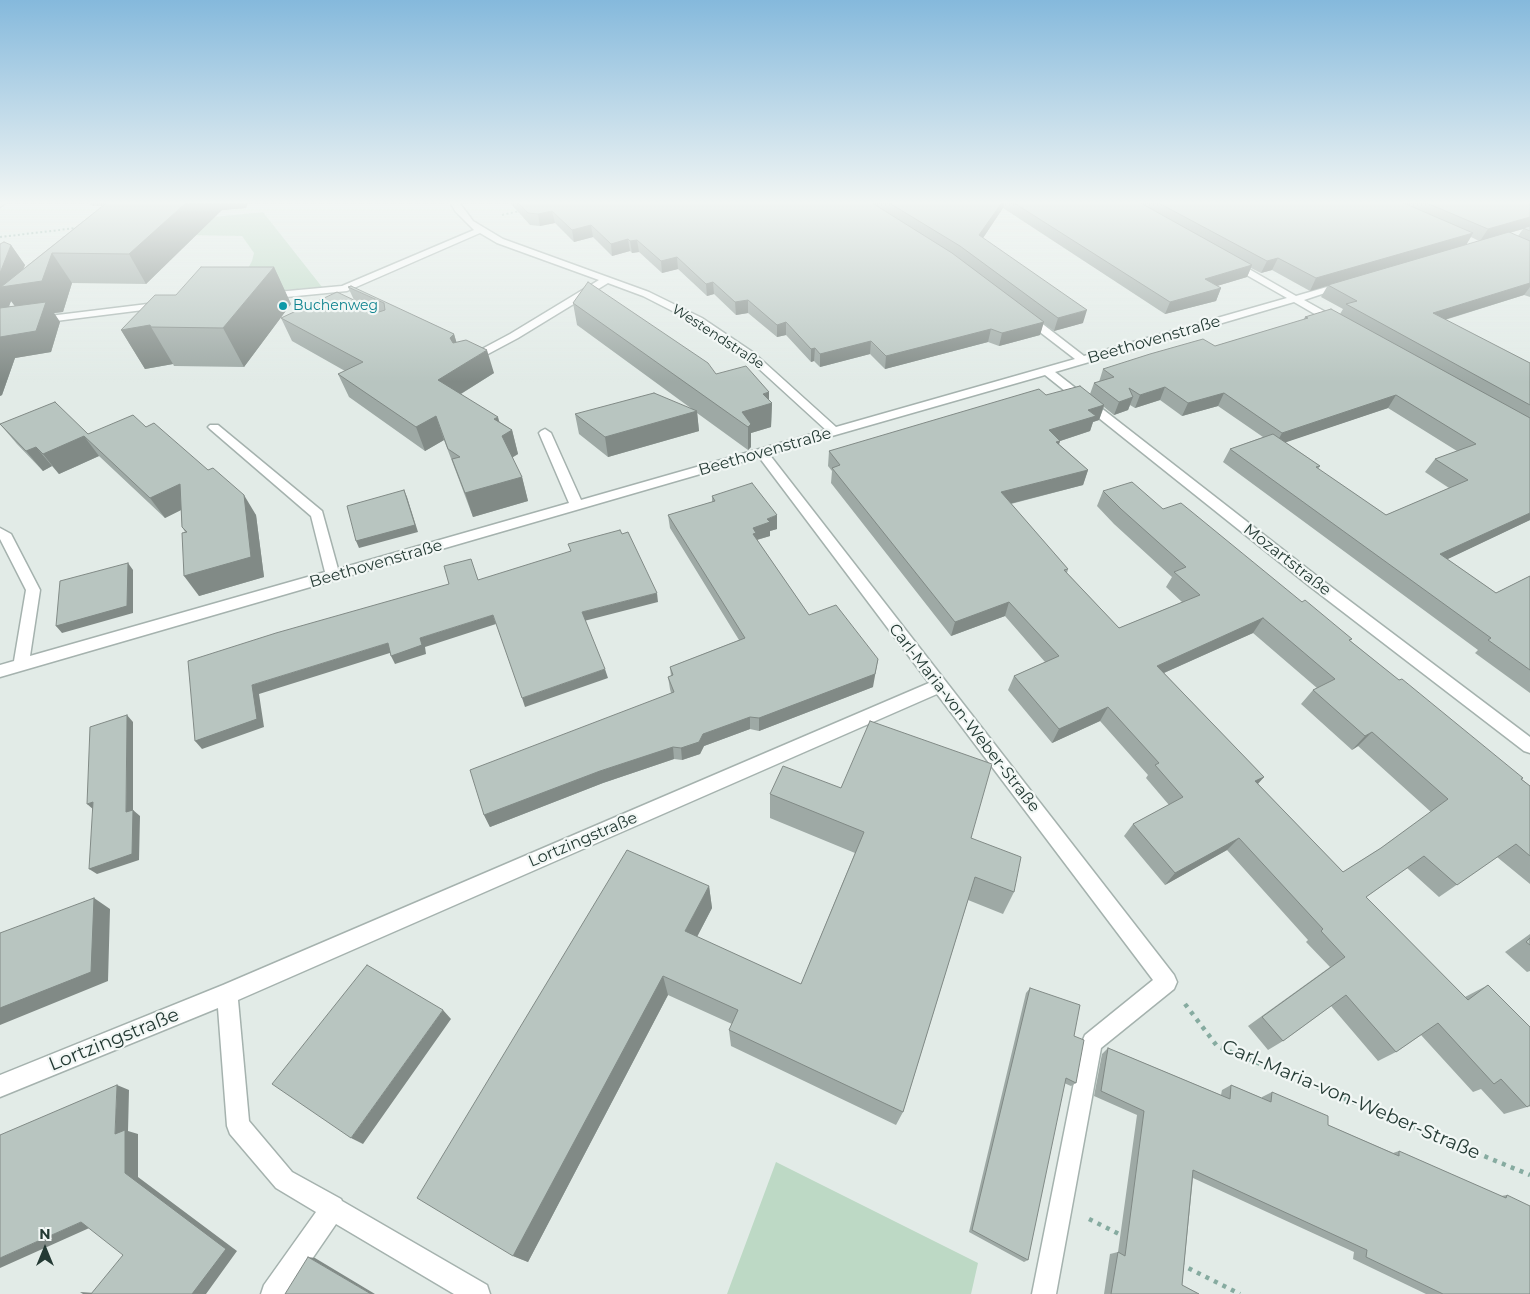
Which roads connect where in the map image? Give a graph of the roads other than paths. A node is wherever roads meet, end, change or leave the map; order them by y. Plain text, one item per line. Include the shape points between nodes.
1 (408, 261) edge
2 (556, 261) edge
3 (1228, 261) edge
4 (608, 279) junction
5 (1360, 280) edge
6 (321, 292) junction
7 (251, 298) edge
8 (1296, 299) junction
9 (329, 302) edge
10 (173, 305) edge
11 (1022, 314) edge
12 (0, 325) edge
13 (1348, 328) edge
14 (1083, 360) junction
15 (464, 362) edge
16 (1047, 371) junction
17 (214, 427) dead end
18 (835, 432) junction
19 (545, 433) dead end
20 (762, 453) junction
21 (577, 506) junction
22 (0, 533) edge
23 (333, 576) junction
24 (22, 665) junction
25 (0, 671) edge
26 (939, 686) junction
27 (1530, 746) edge
28 (227, 994) junction
29 (0, 1086) edge
30 (333, 1207) junction
31 (273, 1294) edge
32 (478, 1294) edge
33 (1044, 1294) edge

1 - 6 street via 352,286
2 - 4 street, Westendstraße
3 - 8 street
4 - 15 street
4 - 18 street, Westendstraße via 664,302 750,355
5 - 8 street, Beethovenstraße
6 - 7 street
6 - 9 street via 320,298
8 - 13 street
8 - 14 street, Beethovenstraße
10 - 12 street
11 - 14 street
14 - 16 street, Beethovenstraße
16 - 18 street, Beethovenstraße
16 - 27 street, Mozartstraße via 1313,581
17 - 23 street via 318,514
18 - 20 street, Beethovenstraße
19 - 21 street
20 - 21 street, Beethovenstraße
20 - 26 street, Carl-Maria-von-Weber-Straße
21 - 23 street, Beethovenstraße
22 - 24 street via 6,537 33,590
23 - 24 street, Beethovenstraße
24 - 25 street, Beethovenstraße
26 - 28 street, Lortzingstraße
26 - 33 street, Carl-Maria-von-Weber-Straße via 1167,982 1092,1042
28 - 29 street, Lortzingstraße
28 - 30 street via 238,1126 284,1180
30 - 31 street
30 - 32 street

